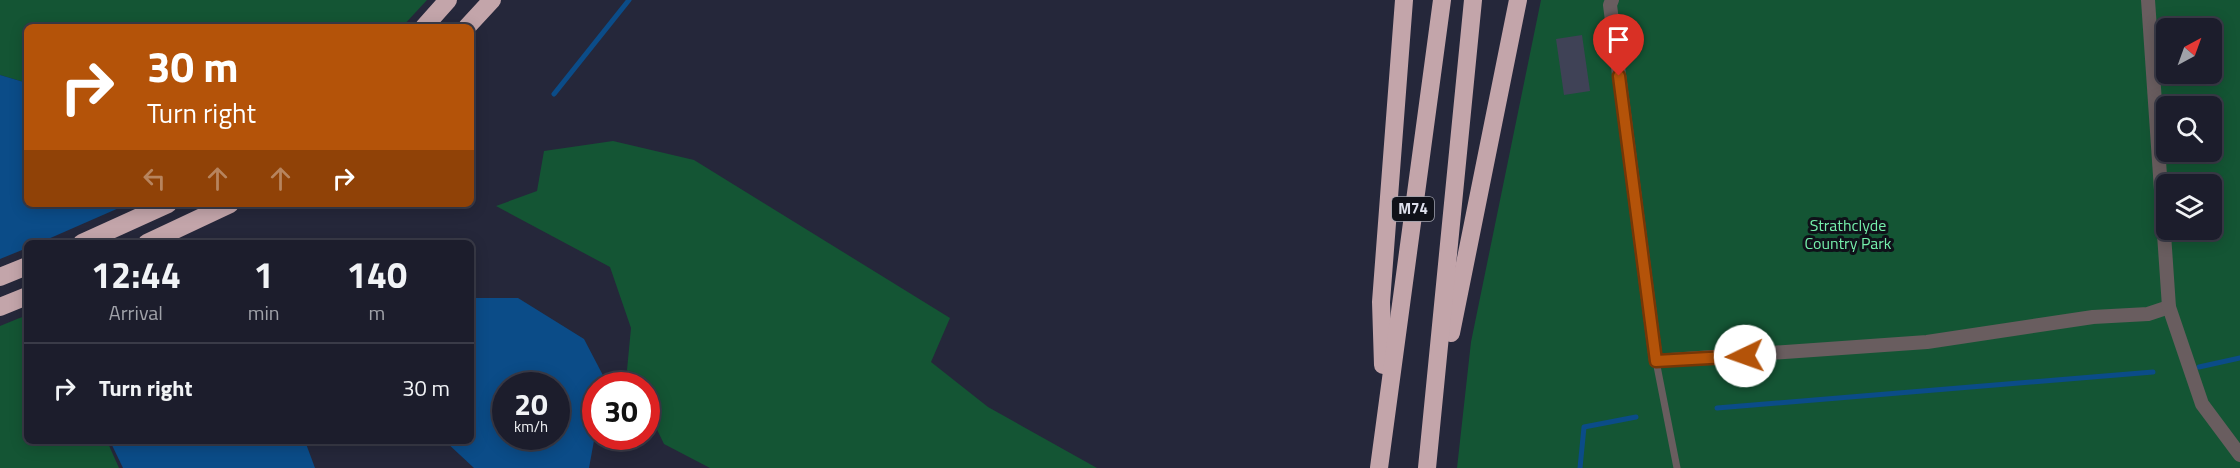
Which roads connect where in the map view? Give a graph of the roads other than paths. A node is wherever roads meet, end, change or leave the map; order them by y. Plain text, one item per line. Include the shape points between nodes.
1 (448, 0) edge
2 (492, 0) edge
3 (1404, 0) edge
4 (1442, 0) edge
5 (1473, 0) edge
6 (1518, 0) edge
7 (1612, 0) edge
8 (2148, 0) edge
9 (427, 24) edge
10 (470, 24) edge
11 (161, 207) edge
12 (224, 207) edge
13 (89, 240) edge
14 (153, 240) edge
15 (24, 267) edge
16 (0, 277) edge
17 (24, 297) edge
18 (0, 307) edge
19 (2169, 307) junction
20 (1656, 361) junction
21 (1433, 415) junction
22 (1384, 417) junction
23 (2240, 455) edge
24 (1379, 468) edge
25 (1427, 468) edge
26 (1677, 468) edge

1 - 9 highway
2 - 10 highway
3 - 22 highway via 1382,302
4 - 22 highway, M74
5 - 21 highway, M74
6 - 21 highway
7 - 20 street
8 - 19 street
11 - 13 highway
12 - 14 highway
15 - 16 highway
17 - 18 highway
19 - 20 street via 2148,314 2093,317 1927,342
19 - 23 street via 2202,404
20 - 26 lane
21 - 25 highway, M74
22 - 24 highway, M74

